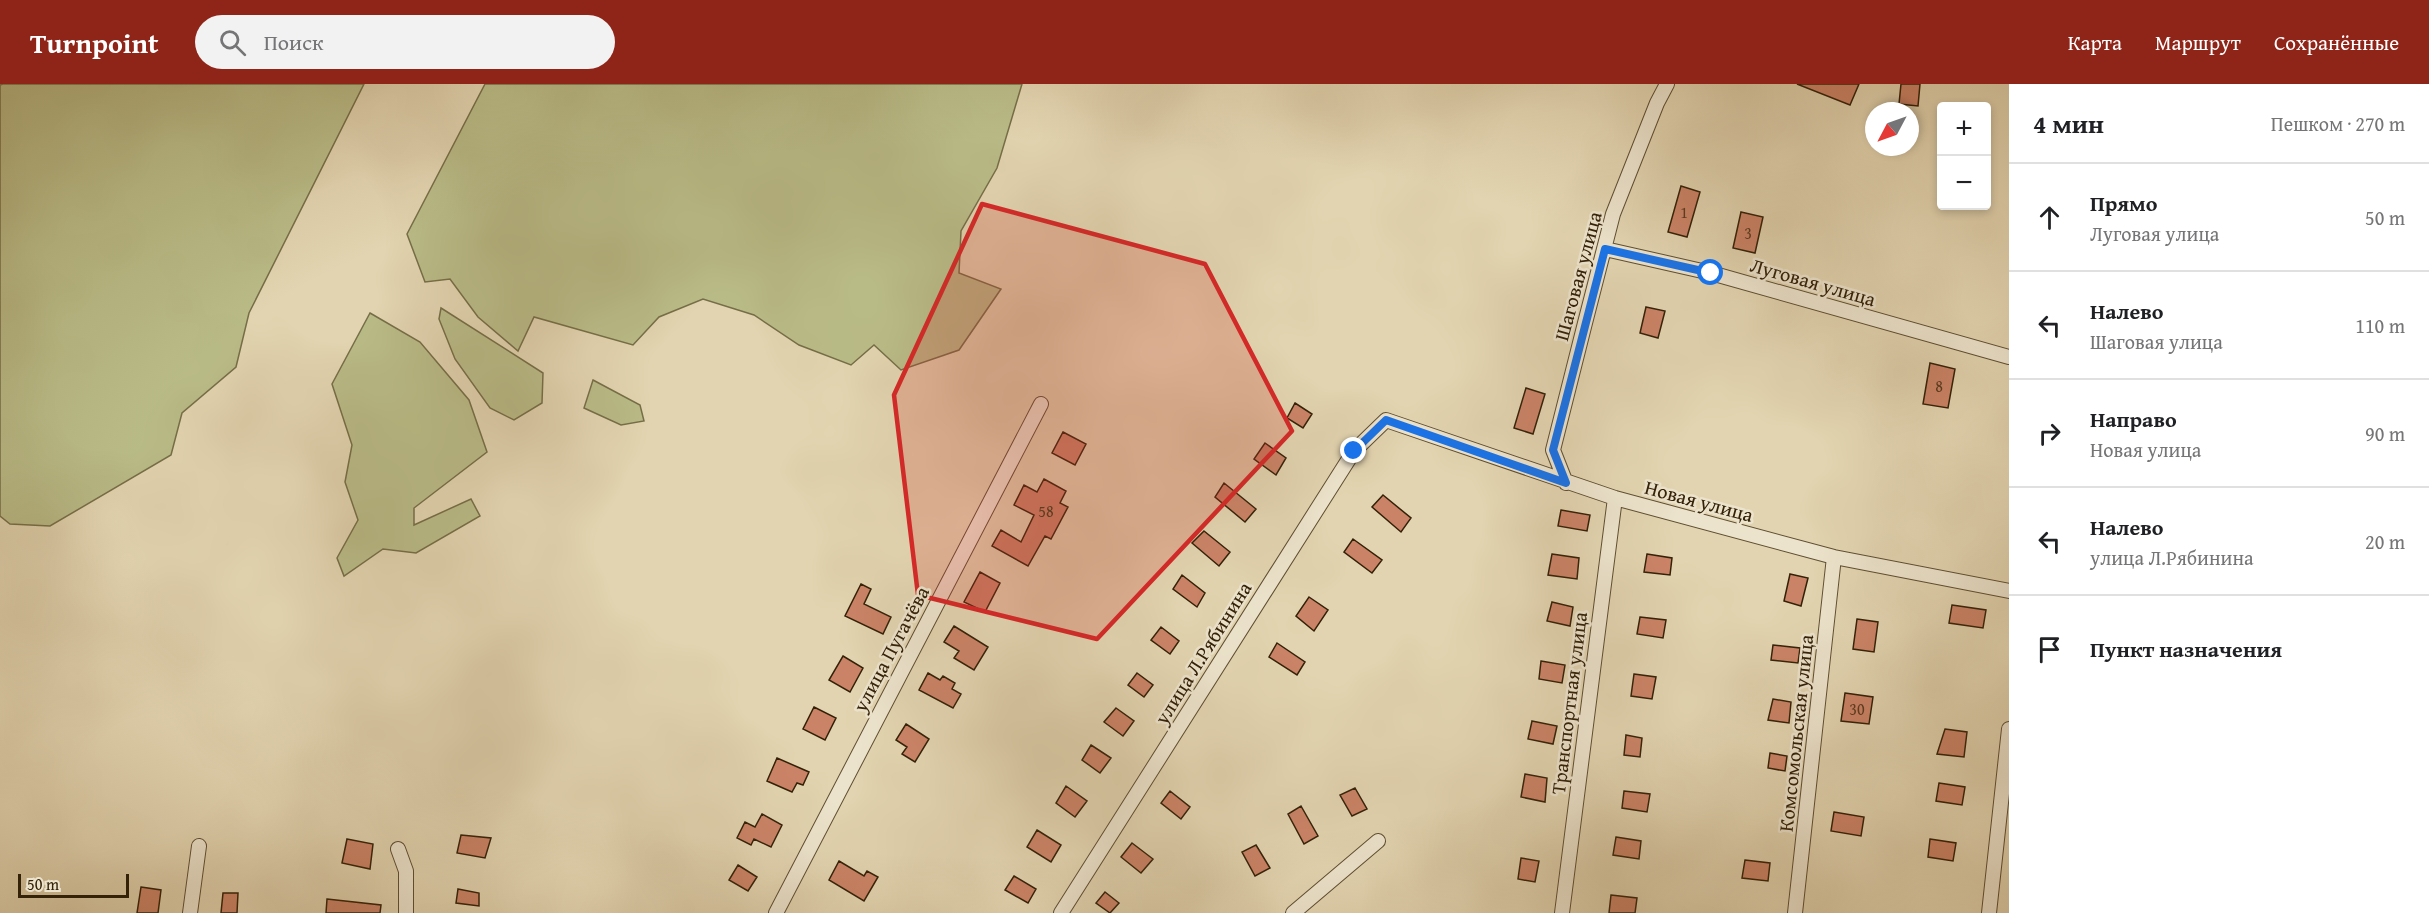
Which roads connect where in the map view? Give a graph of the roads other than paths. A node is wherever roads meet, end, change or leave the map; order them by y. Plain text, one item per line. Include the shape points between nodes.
1 (1667, 84) edge
2 (1605, 249) junction
3 (2009, 357) edge
4 (1041, 404) dead end
5 (1386, 420) joint
6 (1566, 483) junction
7 (1615, 498) junction
8 (1834, 558) junction
9 (2009, 591) edge
10 (2009, 729) edge
11 (1378, 841) dead end
12 (199, 846) dead end
13 (399, 849) dead end
14 (190, 913) edge
15 (406, 913) edge
16 (776, 913) edge
17 (1061, 913) edge
18 (1293, 913) edge
19 (1562, 913) edge
20 (1795, 913) edge
21 (1989, 913) edge

1 - 2 street, Шаговая улица via 1613,214
2 - 3 street, Луговая улица via 1711,273
2 - 6 street, Шаговая улица via 1553,450
4 - 16 street, улица Пугачёва
5 - 6 street, Новая улица
5 - 17 street, улица Л.Рябинина via 1354,451
6 - 7 street, Новая улица
7 - 8 street, Новая улица
7 - 19 street, Транспортная улица
8 - 9 street, Новая улица
8 - 20 street, Комсомольская улица
10 - 21 street
11 - 18 street
12 - 14 street
13 - 15 street via 406,871

